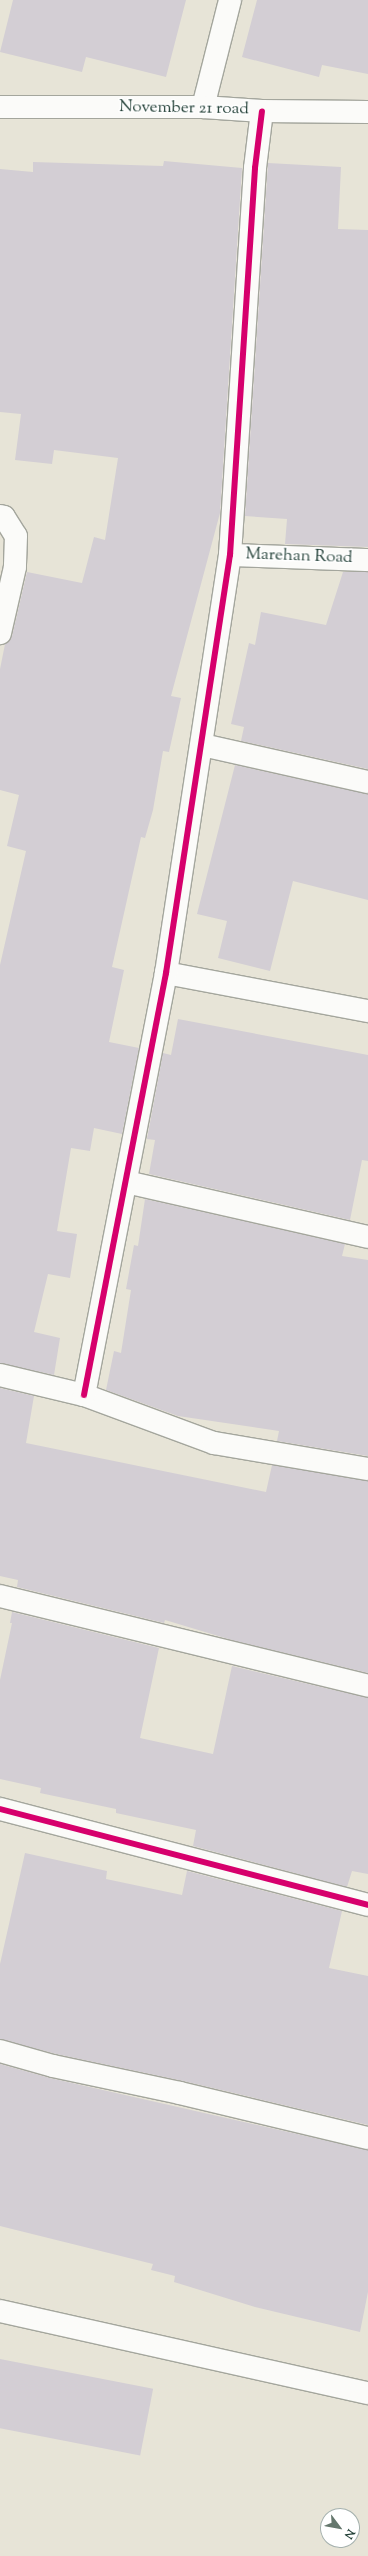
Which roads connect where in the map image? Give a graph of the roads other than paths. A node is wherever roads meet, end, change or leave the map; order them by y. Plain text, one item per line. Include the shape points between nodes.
1 (230, 0) edge
2 (0, 107) edge
3 (203, 107) junction
4 (262, 111) junction
5 (368, 112) edge
6 (0, 516) edge
7 (230, 555) junction
8 (368, 560) edge
9 (0, 633) edge
10 (202, 745) junction
11 (368, 782) edge
12 (166, 973) junction
13 (368, 1011) edge
14 (126, 1182) junction
15 (368, 1237) edge
16 (0, 1375) edge
17 (84, 1395) junction
18 (368, 1469) edge
19 (0, 1596) edge
20 (368, 1686) edge
21 (0, 1810) edge
22 (368, 1905) edge
23 (0, 2051) edge
24 (368, 2138) edge
25 (0, 2311) edge
26 (368, 2393) edge

1 - 3 street
2 - 3 street, November 21 road
3 - 4 street, November 21 road
4 - 5 street, November 21 road
4 - 7 street via 255,168
6 - 9 street via 4,517 16,536 15,567
7 - 8 street, Marehan Road
7 - 10 street
10 - 11 street
10 - 12 street
12 - 13 street
12 - 14 street
14 - 15 street
14 - 17 street
16 - 17 street
17 - 18 street via 214,1443
19 - 20 street
21 - 22 street
23 - 24 street via 54,2066
25 - 26 street

